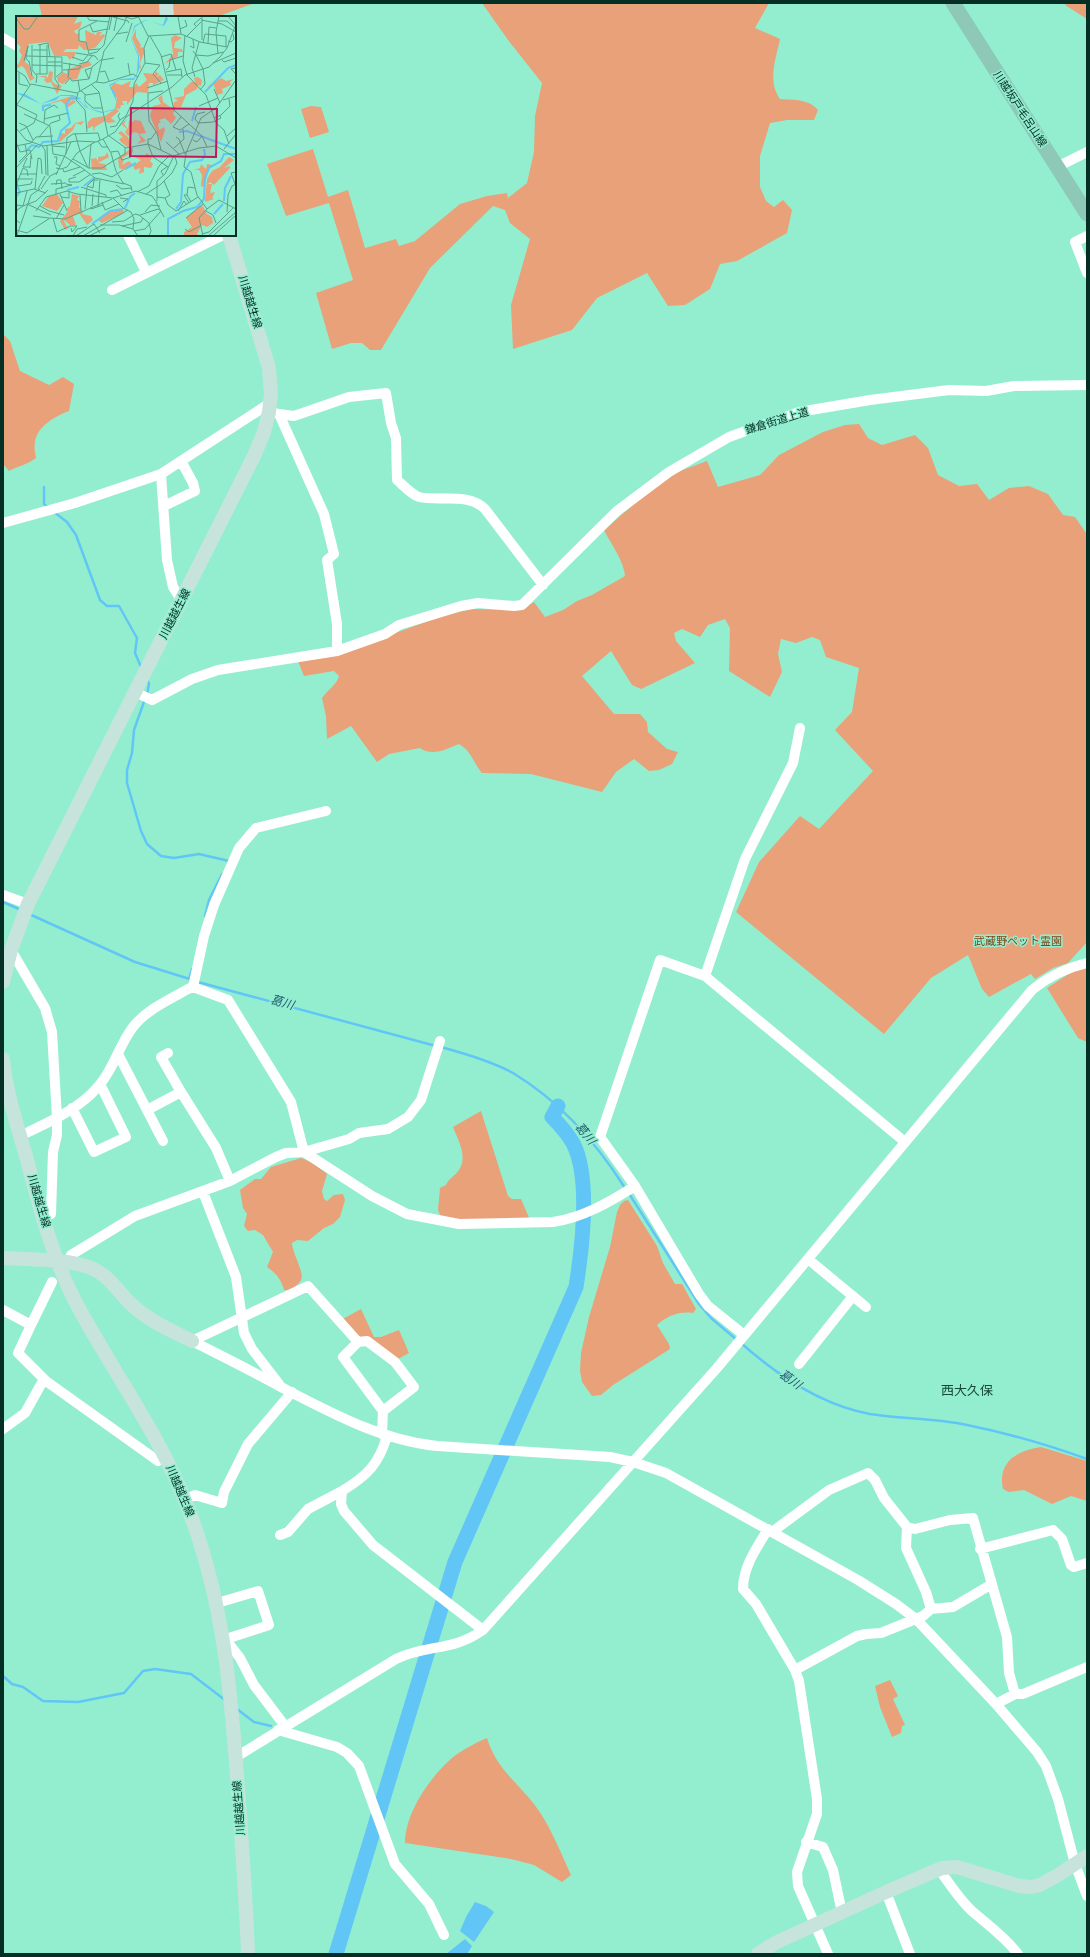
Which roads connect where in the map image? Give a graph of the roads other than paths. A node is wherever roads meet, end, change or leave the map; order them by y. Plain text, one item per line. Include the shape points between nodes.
1 (166, 3) edge
2 (953, 3) edge
3 (167, 16) edge
4 (3, 38) edge
5 (16, 45) edge
6 (1087, 152) edge
7 (1057, 167) junction
8 (1087, 214) edge
9 (128, 236) edge
10 (221, 236) edge
11 (229, 236) edge
12 (1087, 236) edge
13 (146, 272) junction
14 (1087, 273) edge
15 (112, 290) dead end
16 (1087, 385) edge
17 (273, 410) junction
18 (181, 461) junction
19 (161, 474) junction
20 (164, 506) junction
21 (3, 523) edge
22 (543, 586) junction
23 (182, 601) junction
24 (337, 651) junction
25 (135, 692) junction
26 (800, 728) dead end
27 (326, 811) dead end
28 (3, 895) edge
29 (26, 909) junction
30 (11, 950) junction
31 (1087, 963) edge
32 (705, 976) junction
33 (3, 982) edge
34 (193, 987) junction
35 (440, 1041) dead end
36 (168, 1053) dead end
37 (118, 1054) junction
38 (3, 1059) edge
39 (100, 1084) junction
40 (181, 1092) junction
41 (72, 1108) junction
42 (148, 1110) junction
43 (57, 1118) junction
44 (20, 1136) junction
45 (163, 1141) dead end
46 (905, 1142) junction
47 (304, 1152) junction
48 (230, 1181) junction
49 (630, 1189) junction
50 (203, 1192) junction
51 (43, 1218) junction
52 (71, 1255) dead end
53 (3, 1258) edge
54 (808, 1259) junction
55 (57, 1261) junction
56 (52, 1282) dead end
57 (853, 1296) junction
58 (866, 1307) dead end
59 (3, 1310) edge
60 (241, 1316) junction
61 (31, 1326) junction
62 (744, 1335) junction
63 (192, 1341) junction
64 (358, 1342) junction
65 (799, 1364) dead end
66 (44, 1379) junction
67 (281, 1386) junction
68 (292, 1392) junction
69 (383, 1411) junction
70 (3, 1429) edge
71 (385, 1435) junction
72 (164, 1456) junction
73 (633, 1462) junction
74 (342, 1491) junction
75 (184, 1500) junction
76 (907, 1527) junction
77 (770, 1530) junction
78 (280, 1535) dead end
79 (980, 1548) junction
80 (1087, 1563) edge
81 (992, 1584) junction
82 (217, 1603) junction
83 (931, 1609) junction
84 (916, 1619) junction
85 (483, 1630) junction
86 (225, 1637) junction
87 (1087, 1667) edge
88 (795, 1670) junction
89 (1015, 1694) junction
90 (996, 1704) junction
91 (281, 1728) junction
92 (236, 1757) junction
93 (806, 1842) junction
94 (1087, 1856) edge
95 (1075, 1864) junction
96 (939, 1869) junction
97 (886, 1892) junction
98 (1087, 1896) edge
99 (842, 1913) junction
100 (815, 1925) junction
101 (444, 1935) dead end
102 (907, 1952) edge
103 (248, 1954) edge
104 (758, 1954) edge
105 (828, 1954) edge
106 (1018, 1954) edge

1 - 3 main road
2 - 7 main road, 川越坂戸毛呂山線
4 - 5 street
6 - 7 street
7 - 8 main road, 川越坂戸毛呂山線
9 - 13 street
10 - 13 street
11 - 17 main road, 川越越生線 via 265,351
12 - 14 street via 1075,242
13 - 15 street
16 - 22 street, 鎌倉街道上道 via 1014,386 986,391 949,390 870,400 799,412 729,436 647,486 599,527
17 - 18 street
17 - 22 street via 294,416 349,397 386,393 396,438 397,480 418,497 478,503
17 - 23 main road, 川越越生線 via 254,456
17 - 24 street via 324,514 331,538 334,554 328,560 337,624
18 - 19 street
18 - 20 street via 195,491
19 - 20 street
19 - 21 street via 75,504
20 - 23 street via 169,571 173,587
22 - 24 street, 鎌倉街道上道 via 522,605 465,605 399,625 378,636
23 - 25 main road, 川越越生線
24 - 25 street, 鎌倉街道上道 via 218,670 192,679 152,700
25 - 29 main road, 川越越生線
26 - 32 street via 793,762 745,859
27 - 34 street via 256,828 239,848 214,905 199,954
28 - 29 street
29 - 30 main road, 川越越生線
30 - 33 main road, 川越越生線
30 - 43 street via 50,1021
31 - 46 street via 1046,978 1032,990
32 - 46 street
32 - 49 street via 660,960 600,1137
34 - 37 street via 142,1017
34 - 47 street via 228,1000 291,1102
35 - 47 street via 421,1100 408,1117 388,1128 359,1133 349,1139
36 - 40 street via 161,1057
37 - 39 street
37 - 42 street
38 - 44 main road, 川越越生線
39 - 41 street
39 - 41 street via 126,1137 94,1152
40 - 42 street
40 - 48 street via 216,1148
41 - 43 street
42 - 45 street
43 - 44 street
43 - 51 street via 51,1214
44 - 51 main road, 川越越生線
46 - 54 street
47 - 48 street via 286,1153
47 - 49 street via 372,1196 407,1214 459,1224 566,1220 580,1216
48 - 50 street
49 - 62 street via 708,1306
50 - 52 street via 135,1216
50 - 60 street via 236,1277
51 - 55 main road, 川越越生線
53 - 55 main road
54 - 57 street
54 - 62 street
55 - 63 main road via 92,1269 105,1277 131,1304 154,1322
55 - 72 main road, 川越越生線 via 86,1321
56 - 61 street
57 - 58 street
57 - 65 street
59 - 61 street
60 - 63 street
60 - 64 street via 308,1286
60 - 67 street via 244,1333 252,1349
61 - 66 street via 18,1354
62 - 73 street
63 - 67 street
64 - 69 street via 343,1357
64 - 69 street via 367,1341 395,1362 414,1387
66 - 70 street via 25,1413
66 - 72 street via 158,1461
67 - 68 street
68 - 71 street via 324,1410
68 - 75 street via 248,1444 224,1492 222,1503 195,1495
69 - 71 street
71 - 73 street via 419,1444 610,1458
71 - 74 street via 382,1454 369,1472
72 - 75 main road, 川越越生線
73 - 77 street via 666,1473
73 - 85 street
74 - 78 street via 308,1509 288,1532
74 - 85 street via 341,1504 344,1511 373,1545
75 - 82 main road, 川越越生線 via 204,1555
76 - 77 street via 868,1473 829,1490
76 - 79 street via 915,1529 950,1520 973,1518
76 - 83 street via 906,1548
77 - 84 street via 858,1580
77 - 88 street via 748,1563 743,1589 756,1604
79 - 80 street via 1053,1530 1062,1539 1071,1566
79 - 81 street
81 - 83 street via 953,1607
81 - 89 street via 1007,1637 1009,1673
82 - 86 main road, 川越越生線
82 - 86 street via 258,1591 270,1625
83 - 84 street
84 - 88 street via 881,1633 857,1636
84 - 90 street
85 - 91 street via 466,1641 420,1650 396,1659
86 - 91 street
86 - 92 main road, 川越越生線
87 - 89 street via 1023,1694
88 - 93 street via 802,1696 818,1799 817,1814
89 - 90 street
90 - 95 street via 1046,1766 1058,1799
91 - 92 street
91 - 101 street via 304,1739 337,1747 359,1766 395,1864 429,1904
92 - 103 main road, 川越越生線
93 - 99 street via 823,1847 833,1870
93 - 100 street via 796,1872 798,1886
94 - 95 main road
95 - 96 main road via 1040,1885 1027,1887 957,1867
95 - 98 street
96 - 97 main road
96 - 106 street via 972,1910
97 - 99 main road
97 - 102 street
99 - 100 main road
100 - 104 main road via 775,1943
100 - 105 street

